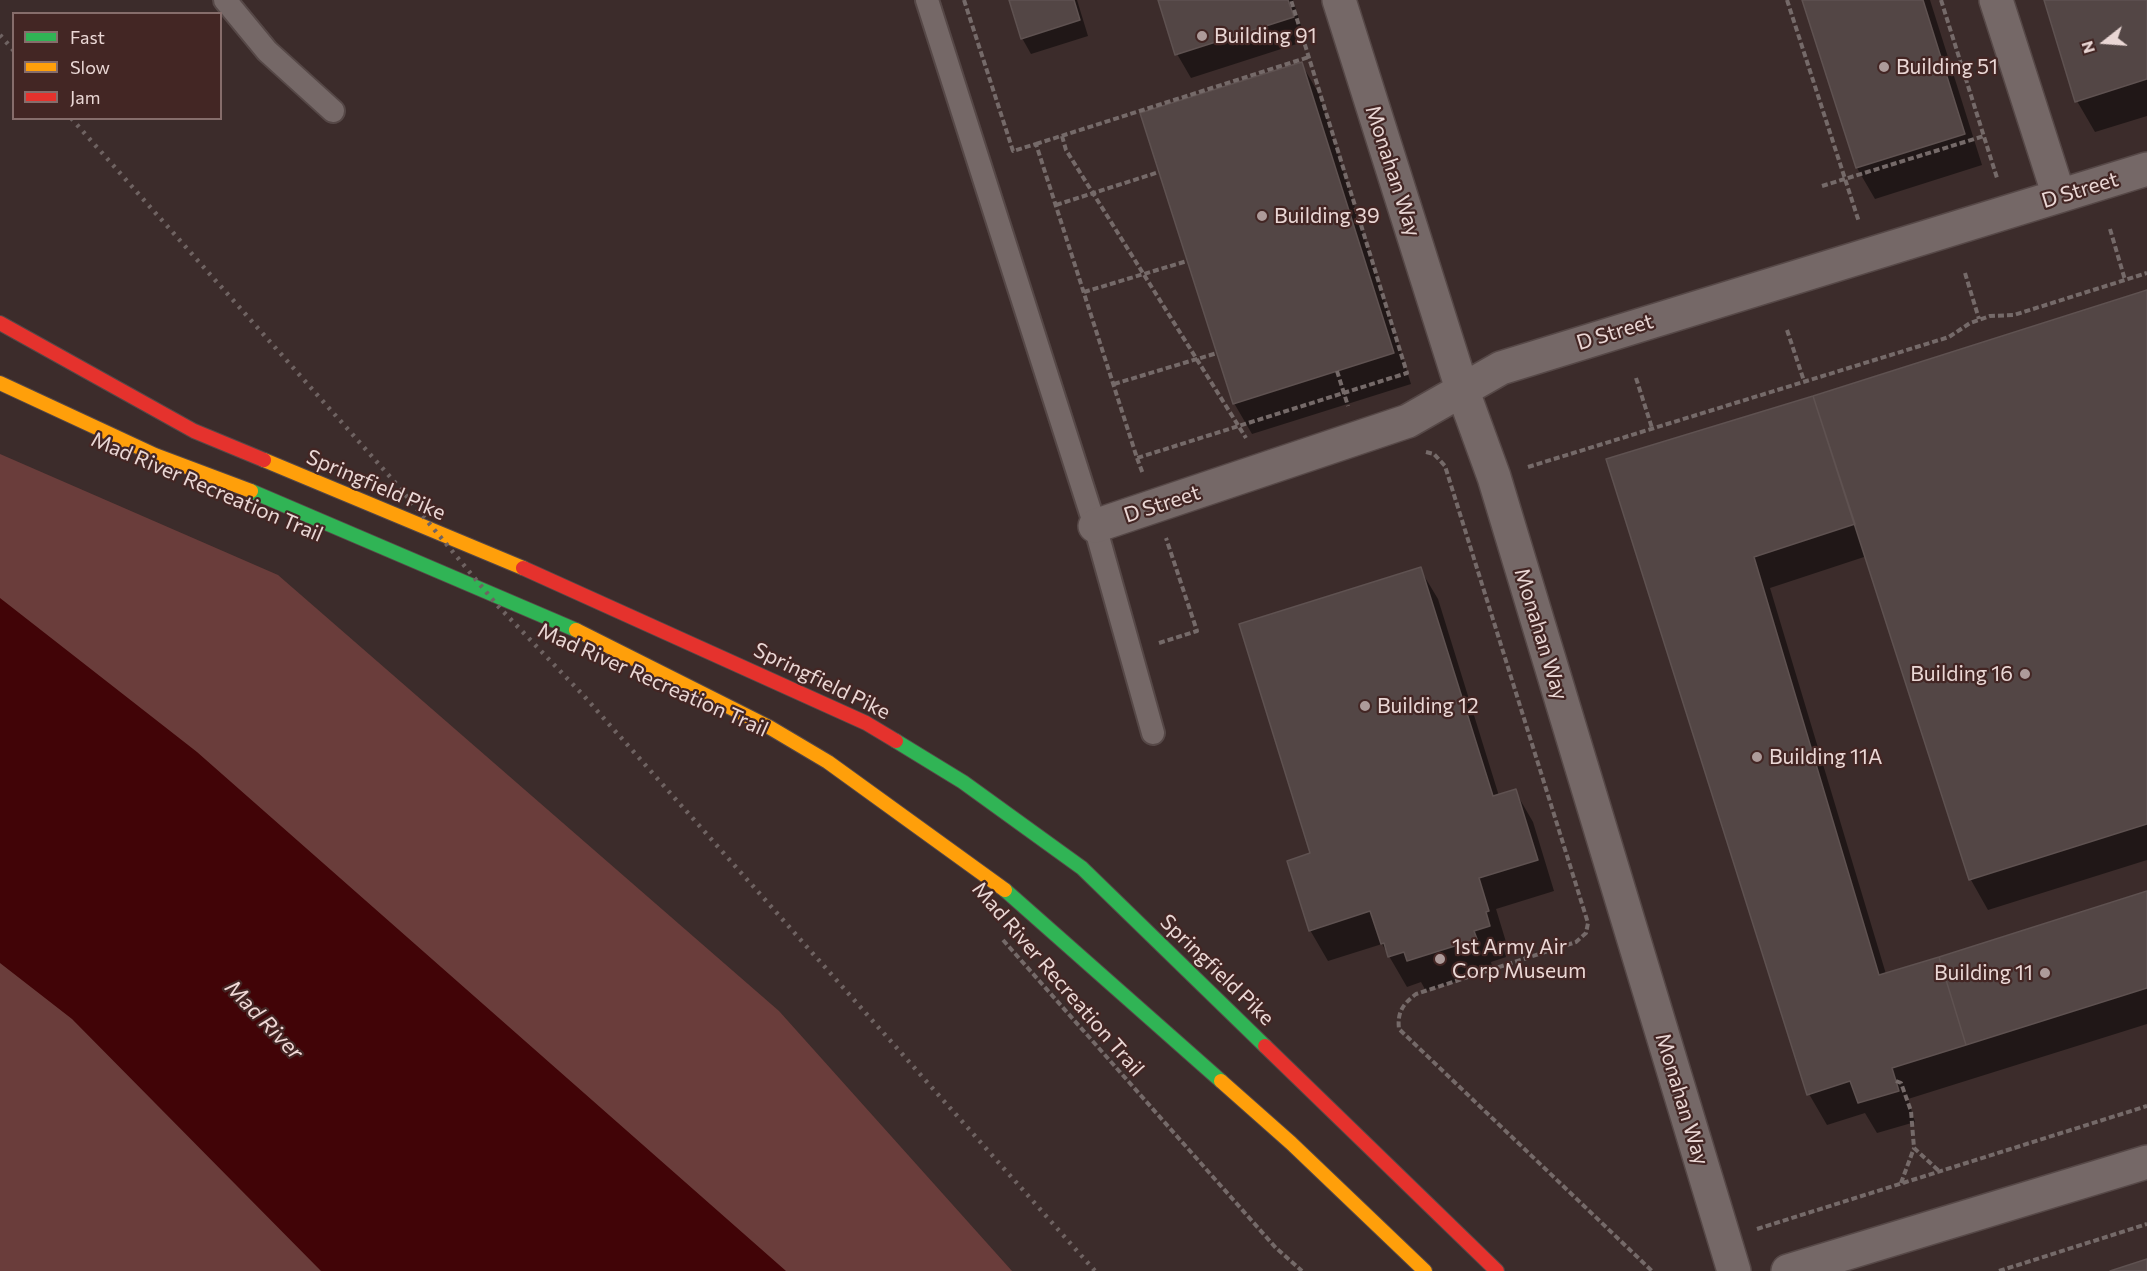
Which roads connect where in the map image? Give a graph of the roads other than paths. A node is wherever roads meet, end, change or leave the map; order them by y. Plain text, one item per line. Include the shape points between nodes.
1 (225, 0) edge
2 (927, 0) edge
3 (1339, 0) edge
4 (1996, 0) edge
5 (333, 111) dead end
6 (2147, 169) edge
7 (2059, 196) junction
8 (0, 323) edge
9 (0, 383) edge
10 (1462, 389) junction
11 (1095, 526) junction
12 (1154, 733) dead end
13 (2147, 1162) edge
14 (1820, 1266) edge
15 (1425, 1271) edge
16 (1497, 1271) edge
17 (1734, 1271) edge
18 (1788, 1271) edge

1 - 5 lane via 267,51
2 - 11 lane
3 - 10 street, Monahan Way
4 - 7 street
6 - 7 street, D Street
7 - 10 street, D Street via 1501,368
8 - 16 main road, Springfield Pike via 194,431 547,578 785,685 866,723 963,782 1082,868
9 - 15 main road via 155,455 290,506 558,621 769,727 828,762 1006,891 1291,1143
10 - 11 street, D Street via 1408,421
10 - 17 street, Monahan Way via 1494,477
11 - 12 lane
13 - 14 street
14 - 18 street

